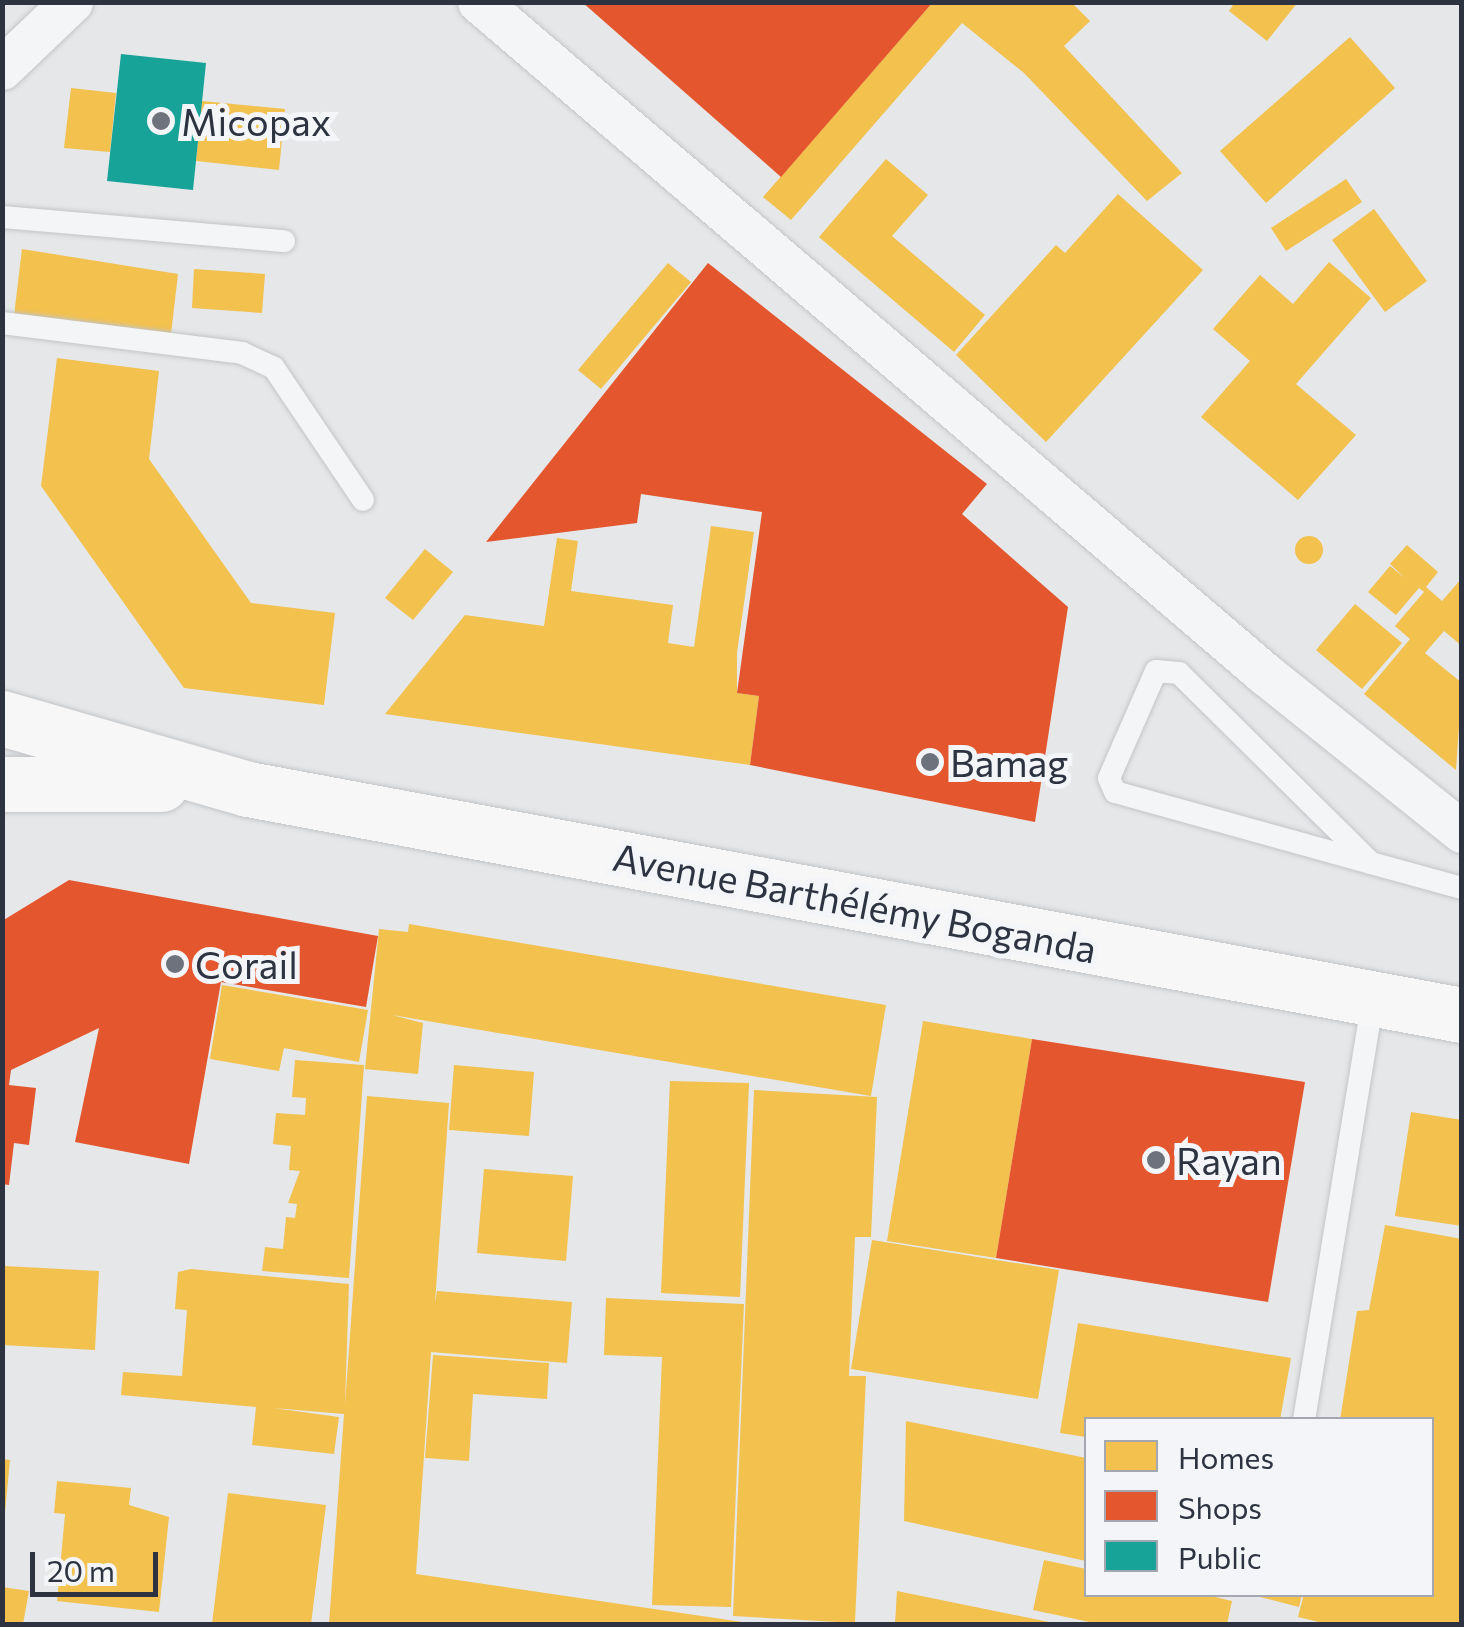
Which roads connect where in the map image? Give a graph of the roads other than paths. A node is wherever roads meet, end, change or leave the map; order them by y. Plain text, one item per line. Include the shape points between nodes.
1 (72, 2) edge
2 (479, 2) edge
3 (2, 69) edge
4 (2, 217) edge
5 (284, 241) dead end
6 (2, 323) edge
7 (363, 500) dead end
8 (2, 718) edge
9 (2, 784) edge
10 (248, 790) junction
11 (1462, 832) edge
12 (1372, 863) junction
13 (1462, 888) edge
14 (1373, 999) junction
15 (1462, 1015) edge
16 (1304, 1417) edge

1 - 3 street
2 - 11 street via 1265,674
4 - 5 lane
6 - 7 lane via 242,353 274,368
8 - 10 main road, Avenue Barthélémy Boganda
9 - 10 main road, Avenue Barthélémy Boganda
10 - 14 main road, Avenue Barthélémy Boganda
12 - 12 lane via 1179,672 1156,670 1110,778 1115,792
12 - 13 lane
14 - 15 main road, Avenue Barthélémy Boganda
14 - 16 lane

